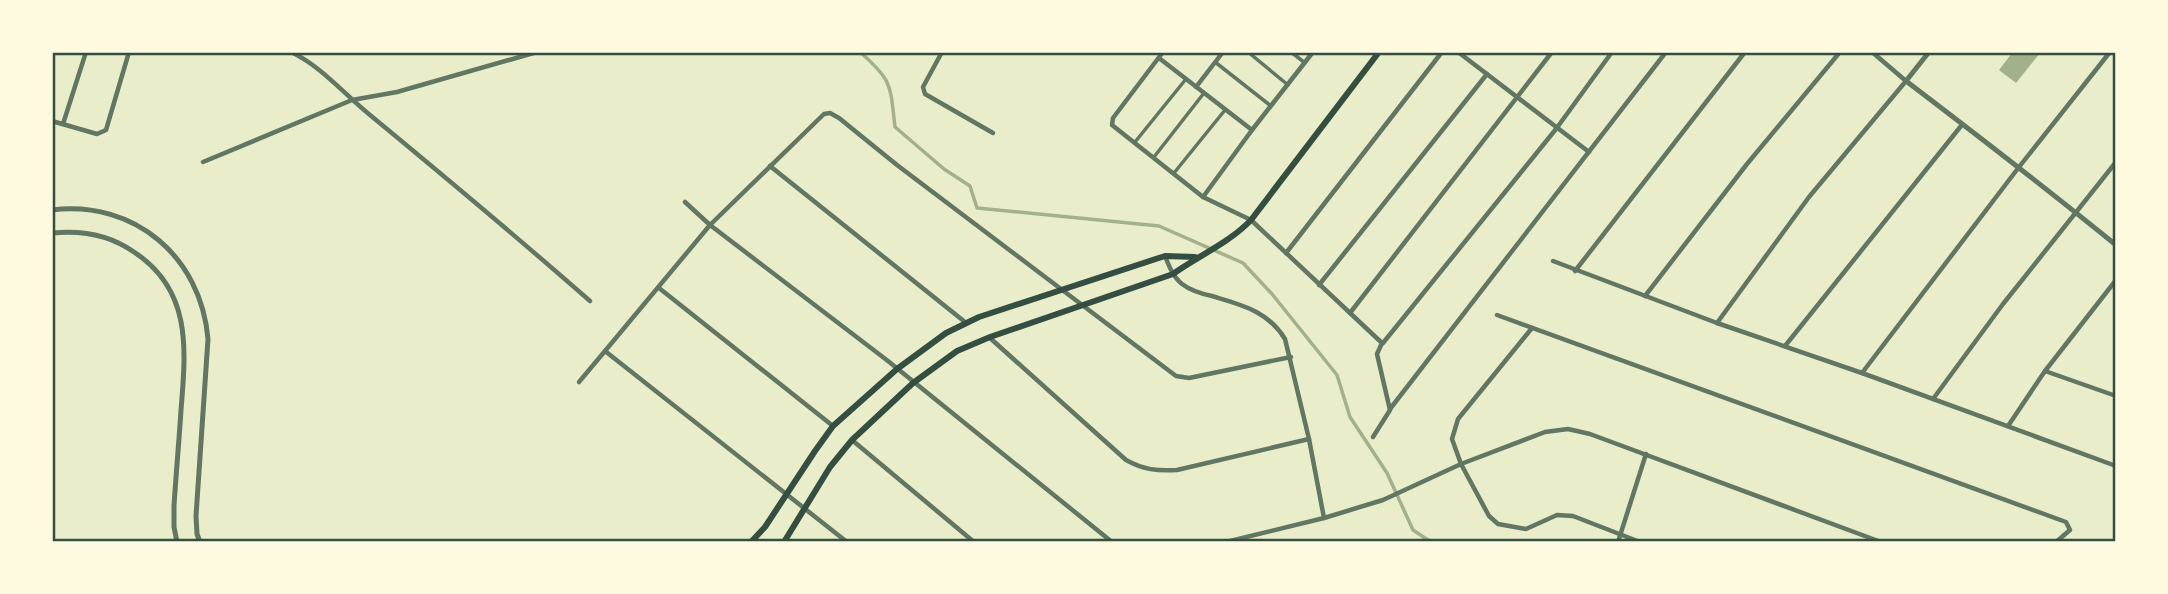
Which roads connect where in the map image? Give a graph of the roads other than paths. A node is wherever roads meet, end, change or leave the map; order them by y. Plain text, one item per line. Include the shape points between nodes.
1 (86, 52) edge
2 (130, 52) edge
3 (291, 52) edge
4 (537, 52) edge
5 (942, 52) edge
6 (1223, 52) edge
7 (1248, 52) edge
8 (1291, 52) edge
9 (1314, 52) edge
10 (1379, 52) edge
11 (1442, 52) edge
12 (1458, 52) edge
13 (1552, 52) edge
14 (1612, 52) edge
15 (1665, 52) edge
16 (1745, 52) edge
17 (1840, 52) edge
18 (1872, 52) edge
19 (1929, 52) edge
20 (2110, 52) edge
21 (1161, 55) edge
22 (1215, 62) junction
23 (1305, 63) junction
24 (1487, 74) junction
25 (1186, 79) junction
26 (1906, 81) junction
27 (1288, 85) junction
28 (1196, 87) junction
29 (1204, 93) junction
30 (1516, 98) junction
31 (352, 100) junction
32 (1271, 106) junction
33 (1225, 110) junction
34 (52, 121) edge
35 (63, 124) junction
36 (1961, 126) junction
37 (1556, 129) junction
38 (1252, 130) junction
39 (993, 133) dead end
40 (1135, 142) junction
41 (1589, 152) junction
42 (1154, 158) junction
43 (203, 162) dead end
44 (2116, 162) edge
45 (770, 166) junction
46 (2019, 167) junction
47 (1174, 173) junction
48 (1203, 197) junction
49 (685, 202) dead end
50 (52, 210) edge
51 (2076, 212) junction
52 (1251, 220) junction
53 (710, 225) junction
54 (52, 233) edge
55 (2116, 245) edge
56 (1286, 253) junction
57 (1165, 256) junction
58 (1197, 257) junction
59 (1553, 261) dead end
60 (1575, 271) junction
61 (1173, 274) junction
62 (2116, 280) edge
63 (1319, 285) junction
64 (659, 288) junction
65 (1063, 290) junction
66 (1645, 296) junction
67 (590, 301) dead end
68 (1084, 304) junction
69 (1350, 313) junction
70 (1497, 315) dead end
71 (965, 322) junction
72 (1717, 323) junction
73 (1532, 328) junction
74 (989, 337) junction
75 (1382, 343) junction
76 (1785, 346) junction
77 (605, 351) junction
78 (1291, 357) junction
79 (897, 369) junction
80 (2045, 371) junction
81 (1862, 373) junction
82 (579, 382) dead end
83 (913, 383) junction
84 (2116, 396) edge
85 (1933, 399) junction
86 (1390, 410) junction
87 (833, 426) junction
88 (2008, 426) junction
89 (1373, 437) dead end
90 (1309, 439) junction
91 (852, 440) junction
92 (1646, 454) junction
93 (1461, 464) junction
94 (2116, 466) edge
95 (788, 494) junction
96 (805, 507) junction
97 (1324, 518) junction
98 (1620, 534) junction
99 (177, 541) edge
100 (200, 541) edge
101 (751, 541) edge
102 (784, 541) edge
103 (847, 541) edge
104 (974, 541) edge
105 (1112, 541) edge
106 (1226, 541) edge
107 (1618, 541) edge
108 (1640, 541) edge
109 (1881, 541) edge
110 (2056, 541) edge

1 - 35 street
2 - 35 street via 106,130 97,134
3 - 31 street via 308,60
4 - 31 street via 397,92
5 - 39 street via 923,87 925,94
6 - 22 street
7 - 27 street
8 - 23 street
9 - 23 street
10 - 52 main road
11 - 56 street
12 - 24 street
13 - 30 street
14 - 37 street
15 - 41 street
16 - 60 street
17 - 66 street
18 - 26 street
19 - 26 street
20 - 46 street
21 - 25 street
21 - 40 street via 1111,121
22 - 28 street
22 - 32 street
23 - 27 street
24 - 30 street
24 - 63 street
25 - 28 street
25 - 40 street
26 - 36 street
26 - 72 street via 1809,197
27 - 32 street
28 - 29 street
29 - 33 street
29 - 42 street
30 - 37 street
30 - 69 street
31 - 43 street
31 - 67 street
32 - 38 street
33 - 38 street
33 - 47 street
34 - 35 street
36 - 46 street
36 - 76 street
37 - 41 street
37 - 75 street
38 - 48 street
40 - 42 street
41 - 86 street
42 - 47 street
44 - 51 street
45 - 53 street
45 - 65 street via 819,117 830,113
45 - 71 street
46 - 51 street
46 - 81 street
47 - 48 street
48 - 52 street
49 - 53 street
50 - 100 street via 89,209 135,224 168,249 197,291 208,339 196,516
51 - 55 street
51 - 85 street
52 - 56 street
52 - 58 main road
53 - 64 street
53 - 79 street
54 - 99 street via 85,233 132,250 161,277 178,308 185,358 174,506
56 - 63 street
57 - 58 main road
57 - 61 street
57 - 65 main road
58 - 61 main road
59 - 60 street
60 - 66 street
61 - 68 main road
61 - 78 street via 1200,293 1261,313 1279,328
62 - 80 street
63 - 69 street
64 - 77 street
64 - 87 street
65 - 68 street
65 - 71 main road
66 - 72 street
68 - 74 main road
68 - 78 street via 1183,379
69 - 75 street
70 - 73 street
71 - 79 main road
72 - 76 street
73 - 93 street via 1458,419 1452,439
73 - 110 street via 2066,522 2070,530
74 - 83 main road via 957,351
74 - 90 street via 1139,467 1177,470
75 - 86 street via 1377,354
76 - 81 street
77 - 82 street
77 - 95 street
78 - 90 street
79 - 83 street
79 - 87 main road
80 - 84 street
80 - 88 street
81 - 85 street
83 - 91 main road
83 - 105 street
85 - 88 street
86 - 89 street
87 - 95 main road
88 - 94 street
90 - 97 street
91 - 96 main road
91 - 104 street
92 - 93 street via 1568,429 1545,432
92 - 98 street
92 - 109 street
93 - 97 street via 1404,492
93 - 98 street via 1489,516 1499,524 1526,529 1557,515 1573,516
95 - 96 street
95 - 101 main road
96 - 102 main road
96 - 103 street
97 - 106 street
98 - 107 street
98 - 108 street

